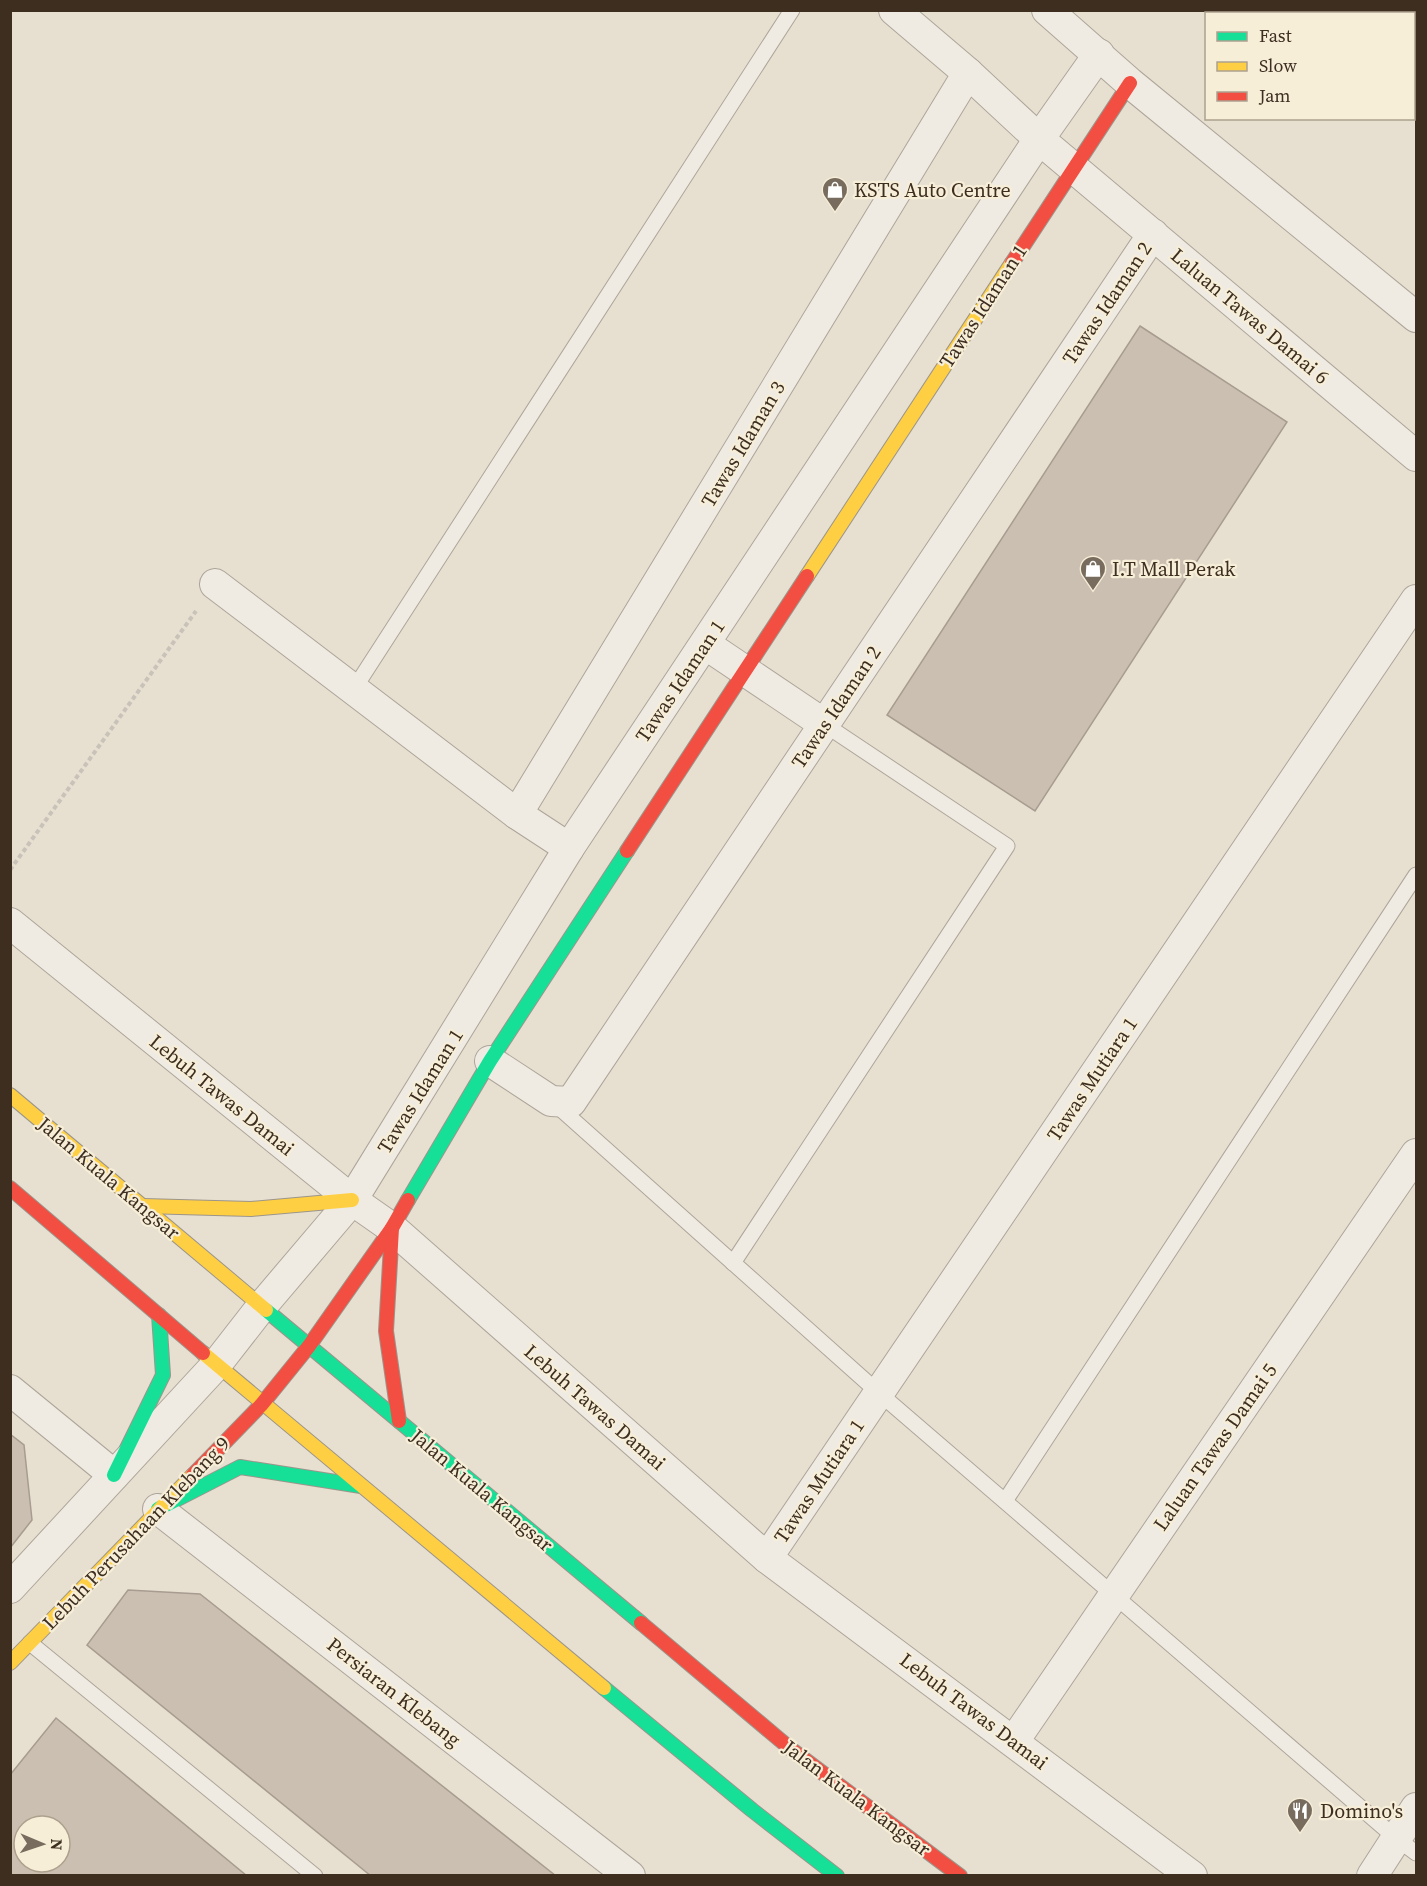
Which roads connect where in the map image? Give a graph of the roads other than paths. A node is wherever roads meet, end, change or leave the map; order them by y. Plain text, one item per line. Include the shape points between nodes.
1 (792, 10) edge
2 (894, 10) edge
3 (1047, 10) edge
4 (1099, 54) junction
5 (968, 73) junction
6 (1130, 83) junction
7 (1039, 139) junction
8 (1073, 167) junction
9 (1153, 234) junction
10 (1416, 317) edge
11 (1416, 456) edge
12 (215, 584) road end
13 (1416, 600) edge
14 (705, 644) junction
15 (744, 672) junction
16 (354, 689) junction
17 (824, 724) junction
18 (517, 814) junction
19 (569, 848) junction
20 (1416, 875) edge
21 (10, 923) edge
22 (490, 1061) junction
23 (10, 1095) edge
24 (551, 1101) junction
25 (1416, 1154) edge
26 (10, 1188) edge
27 (351, 1200) junction
28 (143, 1206) junction
29 (392, 1228) junction
30 (733, 1263) junction
31 (262, 1306) junction
32 (159, 1315) junction
33 (309, 1346) junction
34 (216, 1365) junction
35 (10, 1390) edge
36 (879, 1393) junction
37 (262, 1404) junction
38 (399, 1421) junction
39 (114, 1475) junction
40 (363, 1486) junction
41 (1005, 1502) junction
42 (158, 1509) junction
43 (767, 1558) junction
44 (10, 1588) edge
45 (1113, 1594) junction
46 (30, 1643) junction
47 (10, 1663) edge
48 (1014, 1741) junction
49 (1416, 1808) edge
50 (1406, 1845) edge
51 (315, 1875) edge
52 (630, 1875) edge
53 (837, 1875) edge
54 (960, 1875) edge
55 (1192, 1875) edge
56 (1372, 1875) edge

1 - 16 lane
2 - 5 street, Laluan Tawas Damai 6
3 - 4 street
4 - 6 street
4 - 7 street, Tawas Idaman 1
5 - 7 street, Laluan Tawas Damai 6
5 - 18 street, Tawas Idaman 3
6 - 8 main road, Tawas Idaman 1
6 - 10 street
7 - 8 street, Laluan Tawas Damai 6
7 - 14 street, Tawas Idaman 1
8 - 9 street, Laluan Tawas Damai 6
8 - 15 main road, Tawas Idaman 1
9 - 11 street, Laluan Tawas Damai 6
9 - 17 street, Tawas Idaman 2
12 - 16 street
13 - 36 street, Tawas Mutiara 1
14 - 15 street
14 - 19 street, Tawas Idaman 1
15 - 17 street
15 - 22 main road, Tawas Idaman 1
16 - 18 street
17 - 24 street, Tawas Idaman 2 via 571,1102
17 - 30 lane via 1007,846
18 - 19 street
19 - 27 street, Tawas Idaman 1
20 - 41 lane
21 - 27 street, Lebuh Tawas Damai
22 - 24 street
22 - 29 main road, Tawas Idaman 1
23 - 28 main road, Jalan Kuala Kangsar
24 - 30 lane
25 - 45 street, Laluan Tawas Damai 5
26 - 32 main road
27 - 28 main road via 251,1209
27 - 29 street, Lebuh Tawas Damai
27 - 31 street, Tawas Idaman 1
28 - 31 main road, Jalan Kuala Kangsar
29 - 33 main road, Tawas Idaman 1
29 - 38 main road via 386,1331
29 - 43 street, Lebuh Tawas Damai
30 - 36 lane
31 - 33 main road, Jalan Kuala Kangsar
31 - 34 street, Tawas Idaman 1
32 - 34 main road
32 - 39 main road via 163,1375
33 - 37 main road, Lebuh Perusahaan Klebang 9
33 - 38 main road, Jalan Kuala Kangsar
34 - 37 main road
34 - 39 street
35 - 39 street
36 - 41 lane
36 - 43 street, Tawas Mutiara 1
37 - 40 main road
37 - 42 main road, Lebuh Perusahaan Klebang 9
38 - 54 main road, Jalan Kuala Kangsar via 792,1750
39 - 44 street
40 - 42 main road via 240,1467
40 - 53 main road via 752,1810
41 - 45 lane
42 - 46 main road, Lebuh Perusahaan Klebang 9
42 - 52 street, Persiaran Klebang
43 - 48 street, Lebuh Tawas Damai
45 - 48 street, Laluan Tawas Damai 5
45 - 50 lane
46 - 47 main road, Lebuh Perusahaan Klebang 9
46 - 51 lane
48 - 55 street, Lebuh Tawas Damai
49 - 50 street
50 - 56 street

